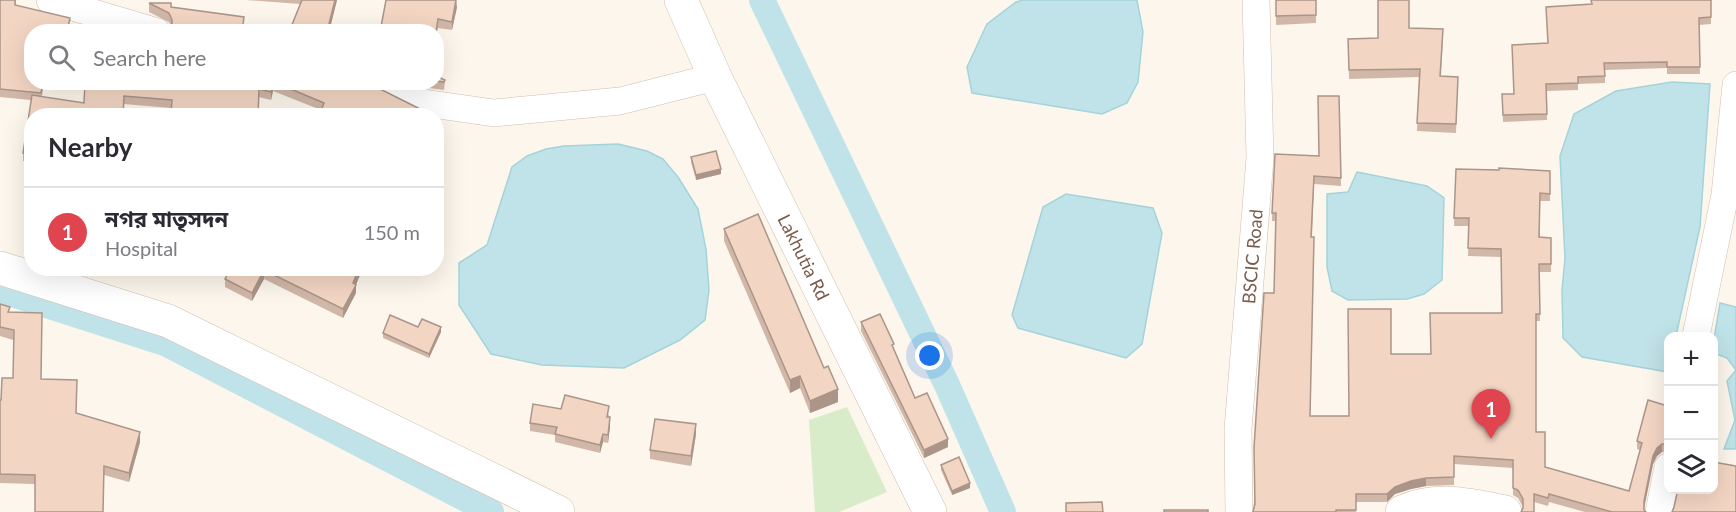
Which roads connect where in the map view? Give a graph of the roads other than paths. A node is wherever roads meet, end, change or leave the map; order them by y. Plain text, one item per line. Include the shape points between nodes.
1 (50, 0) edge
2 (681, 0) edge
3 (1256, 0) edge
4 (130, 24) edge
5 (715, 77) junction
6 (1736, 84) edge
7 (399, 90) edge
8 (0, 268) edge
9 (24, 276) edge
10 (25, 276) edge
11 (1697, 332) edge
12 (1664, 487) edge
13 (558, 512) edge
14 (930, 512) edge
15 (1239, 512) edge
16 (1402, 512) edge
17 (1505, 512) edge
18 (1659, 512) edge

1 - 4 street
2 - 5 street, Lakhutia Rd
3 - 15 street, BSCIC Road via 1260,158 1238,429
5 - 7 street via 620,101 494,113 424,103
5 - 14 street, Lakhutia Rd
6 - 11 street via 1725,195
8 - 9 street
10 - 13 street via 168,321
12 - 18 street
16 - 17 street via 1417,505 1460,502

